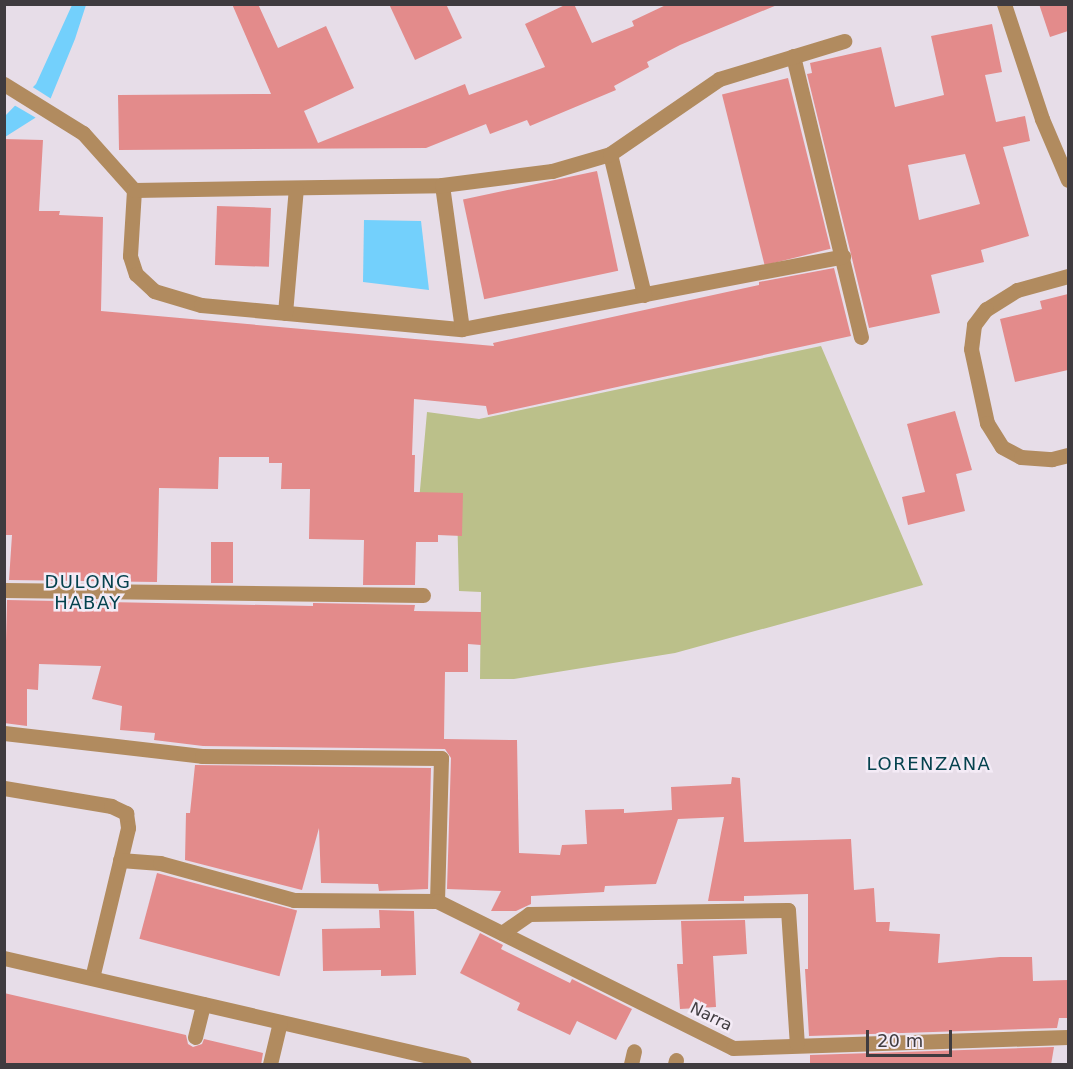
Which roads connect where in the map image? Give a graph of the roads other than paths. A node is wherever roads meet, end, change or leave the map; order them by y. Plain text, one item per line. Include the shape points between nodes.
1 (1004, 4) edge
2 (844, 41) dead end
3 (793, 56) junction
4 (10, 87) edge
5 (610, 154) junction
6 (1068, 180) edge
7 (442, 185) junction
8 (296, 188) junction
9 (134, 190) junction
10 (843, 256) junction
11 (1068, 276) edge
12 (644, 295) junction
13 (285, 313) junction
14 (462, 329) junction
15 (861, 337) dead end
16 (1068, 455) edge
17 (4, 590) edge
18 (423, 595) dead end
19 (4, 733) edge
20 (4, 788) edge
21 (120, 860) junction
22 (437, 901) junction
23 (501, 933) junction
24 (4, 958) edge
25 (92, 978) junction
26 (203, 1004) junction
27 (280, 1022) junction
28 (195, 1037) dead end
29 (1068, 1038) edge
30 (796, 1044) junction
31 (270, 1065) edge
32 (464, 1065) edge

1 - 6 street via 1042,119
2 - 3 street
3 - 5 street via 719,79
3 - 10 street
4 - 9 street via 83,133
5 - 7 street via 552,171
5 - 12 street
7 - 8 street
7 - 14 street
8 - 9 street
8 - 13 street
9 - 13 street via 130,256 136,274 154,291 201,305
10 - 12 street
10 - 15 street
11 - 16 street via 1017,290 986,309 974,325 971,349 987,423 1002,447 1021,457 1052,459
12 - 14 street
13 - 14 street
17 - 18 street
19 - 22 street via 202,756 441,758
20 - 21 street via 120,808 129,820
21 - 22 street via 160,863 294,900
21 - 25 street
22 - 23 street, Narra
23 - 30 street, Narra via 733,1048
23 - 30 street via 529,914 788,910
24 - 25 street
25 - 26 street
26 - 27 street
26 - 28 street
27 - 31 street
27 - 32 street
29 - 30 street, Narra

